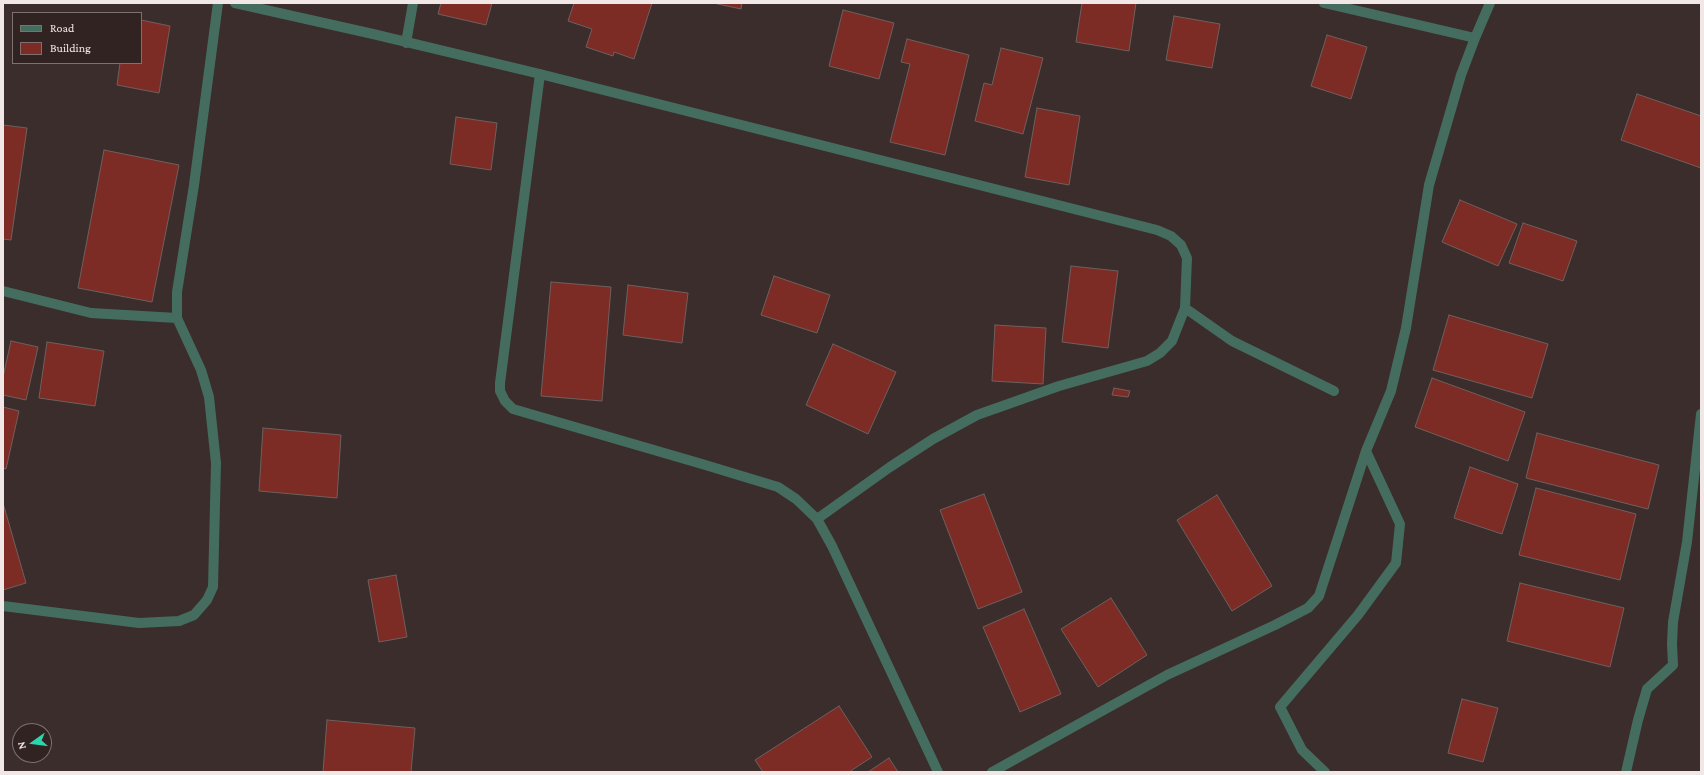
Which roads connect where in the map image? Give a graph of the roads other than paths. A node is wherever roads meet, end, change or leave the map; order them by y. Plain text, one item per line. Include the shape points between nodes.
1 (218, 3) edge
2 (235, 3) edge
3 (412, 3) edge
4 (1324, 3) edge
5 (1490, 3) edge
6 (1475, 38) junction
7 (406, 43) junction
8 (540, 74) junction
9 (3, 291) edge
10 (1185, 308) junction
11 (177, 318) junction
12 (1334, 391) dead end
13 (1701, 414) edge
14 (1366, 451) junction
15 (817, 519) junction
16 (3, 606) edge
17 (938, 772) edge
18 (992, 772) edge
19 (1325, 772) edge
20 (1626, 772) edge

1 - 11 street via 177,292
2 - 7 street
3 - 7 street
4 - 6 street
5 - 6 street
6 - 14 street via 1461,75 1429,185 1406,328 1391,391
7 - 8 street
8 - 10 street via 1157,230 1172,236 1181,245 1187,258
8 - 15 street via 500,383 500,391 505,401 512,408 778,487 796,499
9 - 11 street via 91,313
10 - 12 street via 1232,341
10 - 15 street via 1172,342 1147,361 1059,386 977,415 933,439
11 - 16 street via 201,370 210,405 216,471 213,587 207,600 194,615 179,621 139,623
13 - 20 street via 1687,542 1673,622 1673,665 1647,689
14 - 18 street via 1319,596 1308,608 1167,675
14 - 19 street via 1400,524 1396,563 1358,615 1280,707 1302,750
15 - 17 street

